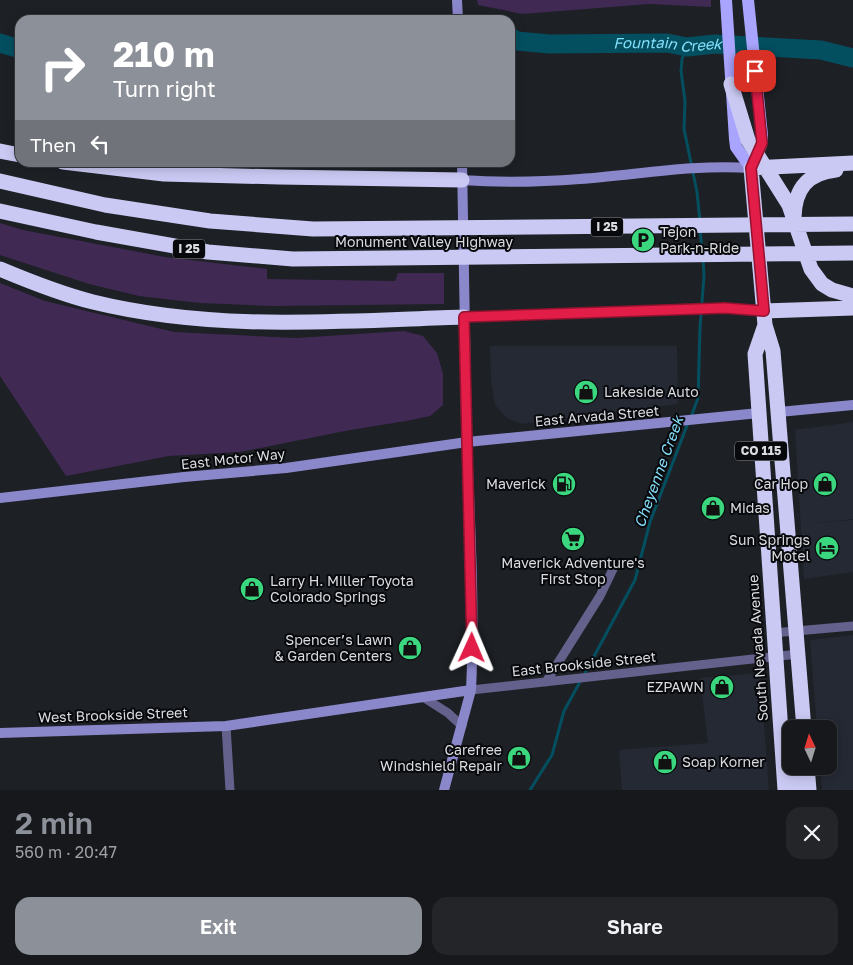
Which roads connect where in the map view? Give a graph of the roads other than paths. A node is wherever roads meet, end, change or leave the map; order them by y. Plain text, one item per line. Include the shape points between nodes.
1 (457, 0) edge
2 (726, 0) edge
3 (748, 0) edge
4 (458, 15) edge
5 (731, 84) joint
6 (748, 136) junction
7 (0, 151) edge
8 (15, 154) edge
9 (853, 162) edge
10 (757, 163) junction
11 (105, 167) edge
12 (462, 167) edge
13 (853, 169) edge
14 (462, 180) junction
15 (0, 181) edge
16 (0, 211) edge
17 (794, 221) junction
18 (847, 224) edge
19 (848, 253) edge
20 (0, 269) edge
21 (853, 296) edge
22 (853, 308) edge
23 (464, 317) junction
24 (764, 318) junction
25 (853, 405) edge
26 (779, 412) junction
27 (759, 414) junction
28 (467, 442) junction
29 (0, 498) edge
30 (613, 570) dead end
31 (853, 626) edge
32 (796, 631) junction
33 (773, 632) junction
34 (798, 654) junction
35 (775, 656) junction
36 (546, 682) junction
37 (471, 690) junction
38 (423, 696) junction
39 (803, 720) edge
40 (226, 726) junction
41 (462, 726) junction
42 (0, 733) edge
43 (782, 744) edge
44 (784, 775) edge
45 (796, 775) edge
46 (808, 775) edge
47 (230, 790) edge
48 (444, 790) edge
49 (785, 790) edge
50 (797, 790) edge
51 (809, 790) edge

1 - 4 street
2 - 5 main road
3 - 6 main road
5 - 6 highway
6 - 10 highway
7 - 8 highway
9 - 10 highway
10 - 14 street via 580,179
10 - 17 highway via 782,192
10 - 24 highway, South Nevada Avenue / CO 115
11 - 14 highway via 164,174
12 - 14 street
13 - 17 highway via 833,170 809,179 800,189
14 - 23 street
15 - 18 highway, Monument Valley Highway / I 25 via 105,205 210,221 313,229
16 - 19 highway, Monument Valley Highway / I 25 via 208,252 293,259
17 - 21 highway via 816,277 832,290
20 - 23 highway via 51,290 93,302 214,321 288,323
22 - 24 highway
23 - 24 street via 725,308
23 - 28 street
24 - 26 highway, South Nevada Avenue / CO 115 via 773,351
24 - 27 highway, South Nevada Avenue / CO 115 via 755,354
25 - 26 street
26 - 32 highway, South Nevada Avenue / CO 115
27 - 28 street, East Arvada Street
27 - 33 highway, South Nevada Avenue / CO 115
28 - 29 street, East Motor Way via 286,468
28 - 37 street via 473,618
30 - 36 street
31 - 32 street
32 - 33 street
32 - 34 highway, South Nevada Avenue / CO 115
33 - 35 highway, South Nevada Avenue / CO 115
34 - 35 street, East Brookside Street
34 - 39 highway, South Nevada Avenue / CO 115
35 - 36 street, East Brookside Street
35 - 43 highway, South Nevada Avenue / CO 115
36 - 37 street, East Brookside Street
37 - 38 street, East Brookside Street
37 - 41 street
38 - 40 street, East Brookside Street
38 - 41 street
40 - 42 street, West Brookside Street
40 - 47 street
41 - 48 street
44 - 49 highway, South Nevada Avenue / CO 115
45 - 50 highway
46 - 51 highway

